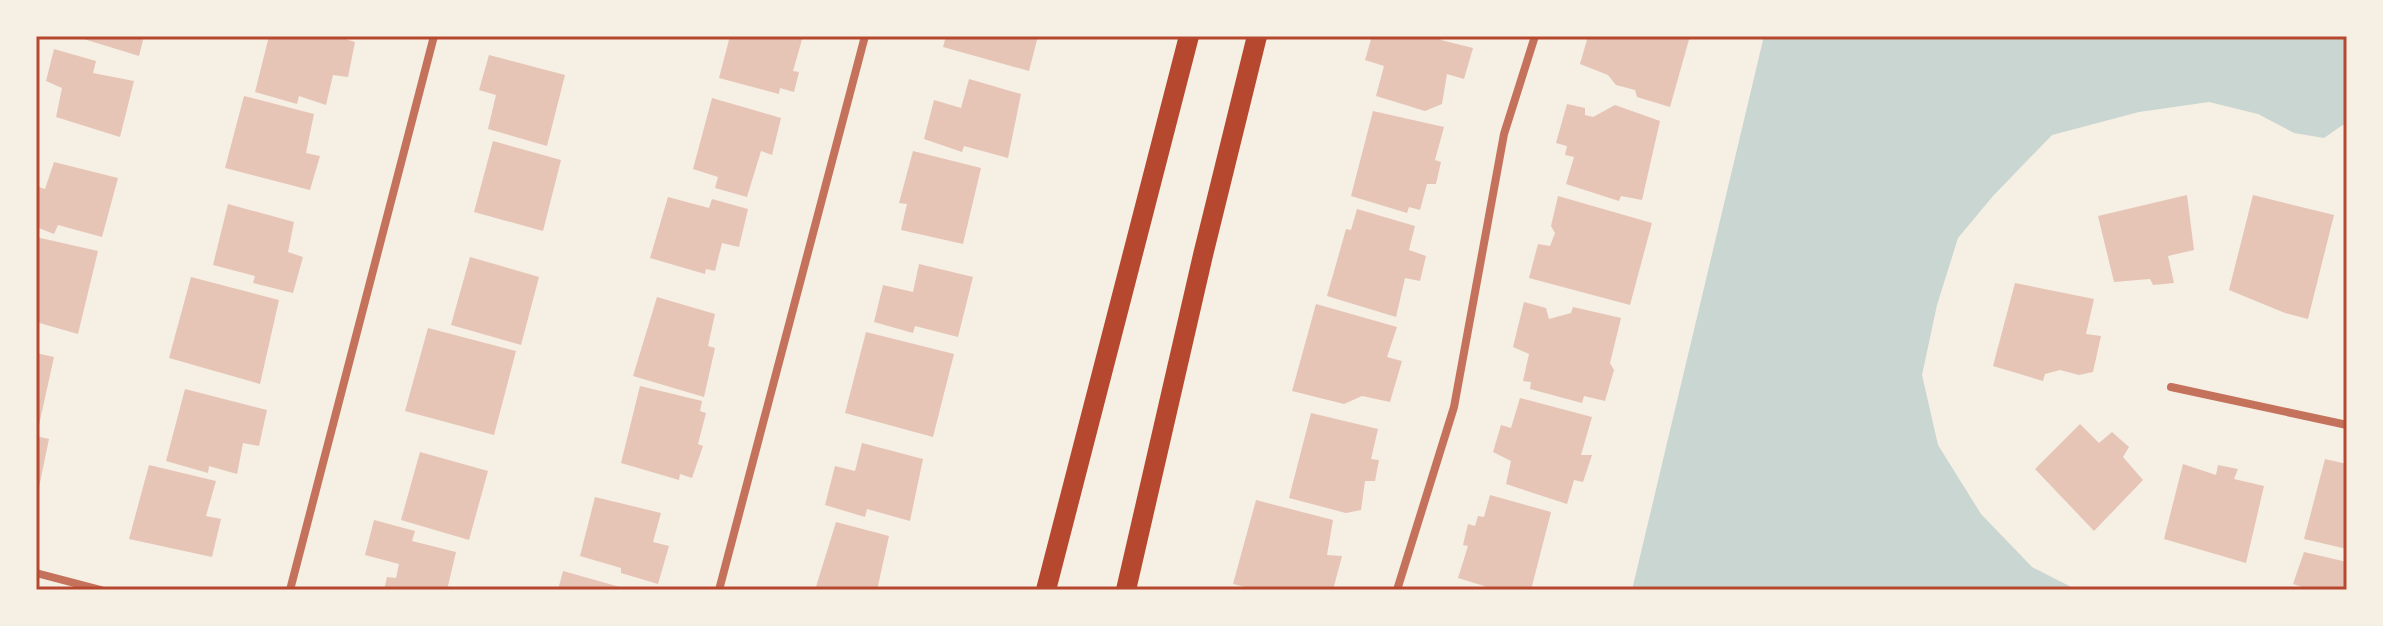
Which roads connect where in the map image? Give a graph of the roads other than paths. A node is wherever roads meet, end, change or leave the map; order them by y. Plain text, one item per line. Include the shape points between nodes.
1 (434, 36) edge
2 (865, 36) edge
3 (1189, 36) edge
4 (1257, 36) edge
5 (1535, 36) edge
6 (2171, 387) dead end
7 (2347, 425) edge
8 (36, 573) edge
9 (101, 590) edge
10 (290, 590) edge
11 (719, 590) edge
12 (1046, 590) edge
13 (1126, 590) edge
14 (1397, 590) edge

1 - 10 street
2 - 11 street
3 - 12 main road
4 - 13 main road
5 - 14 street via 1504,134 1454,407
6 - 7 street
8 - 9 street

